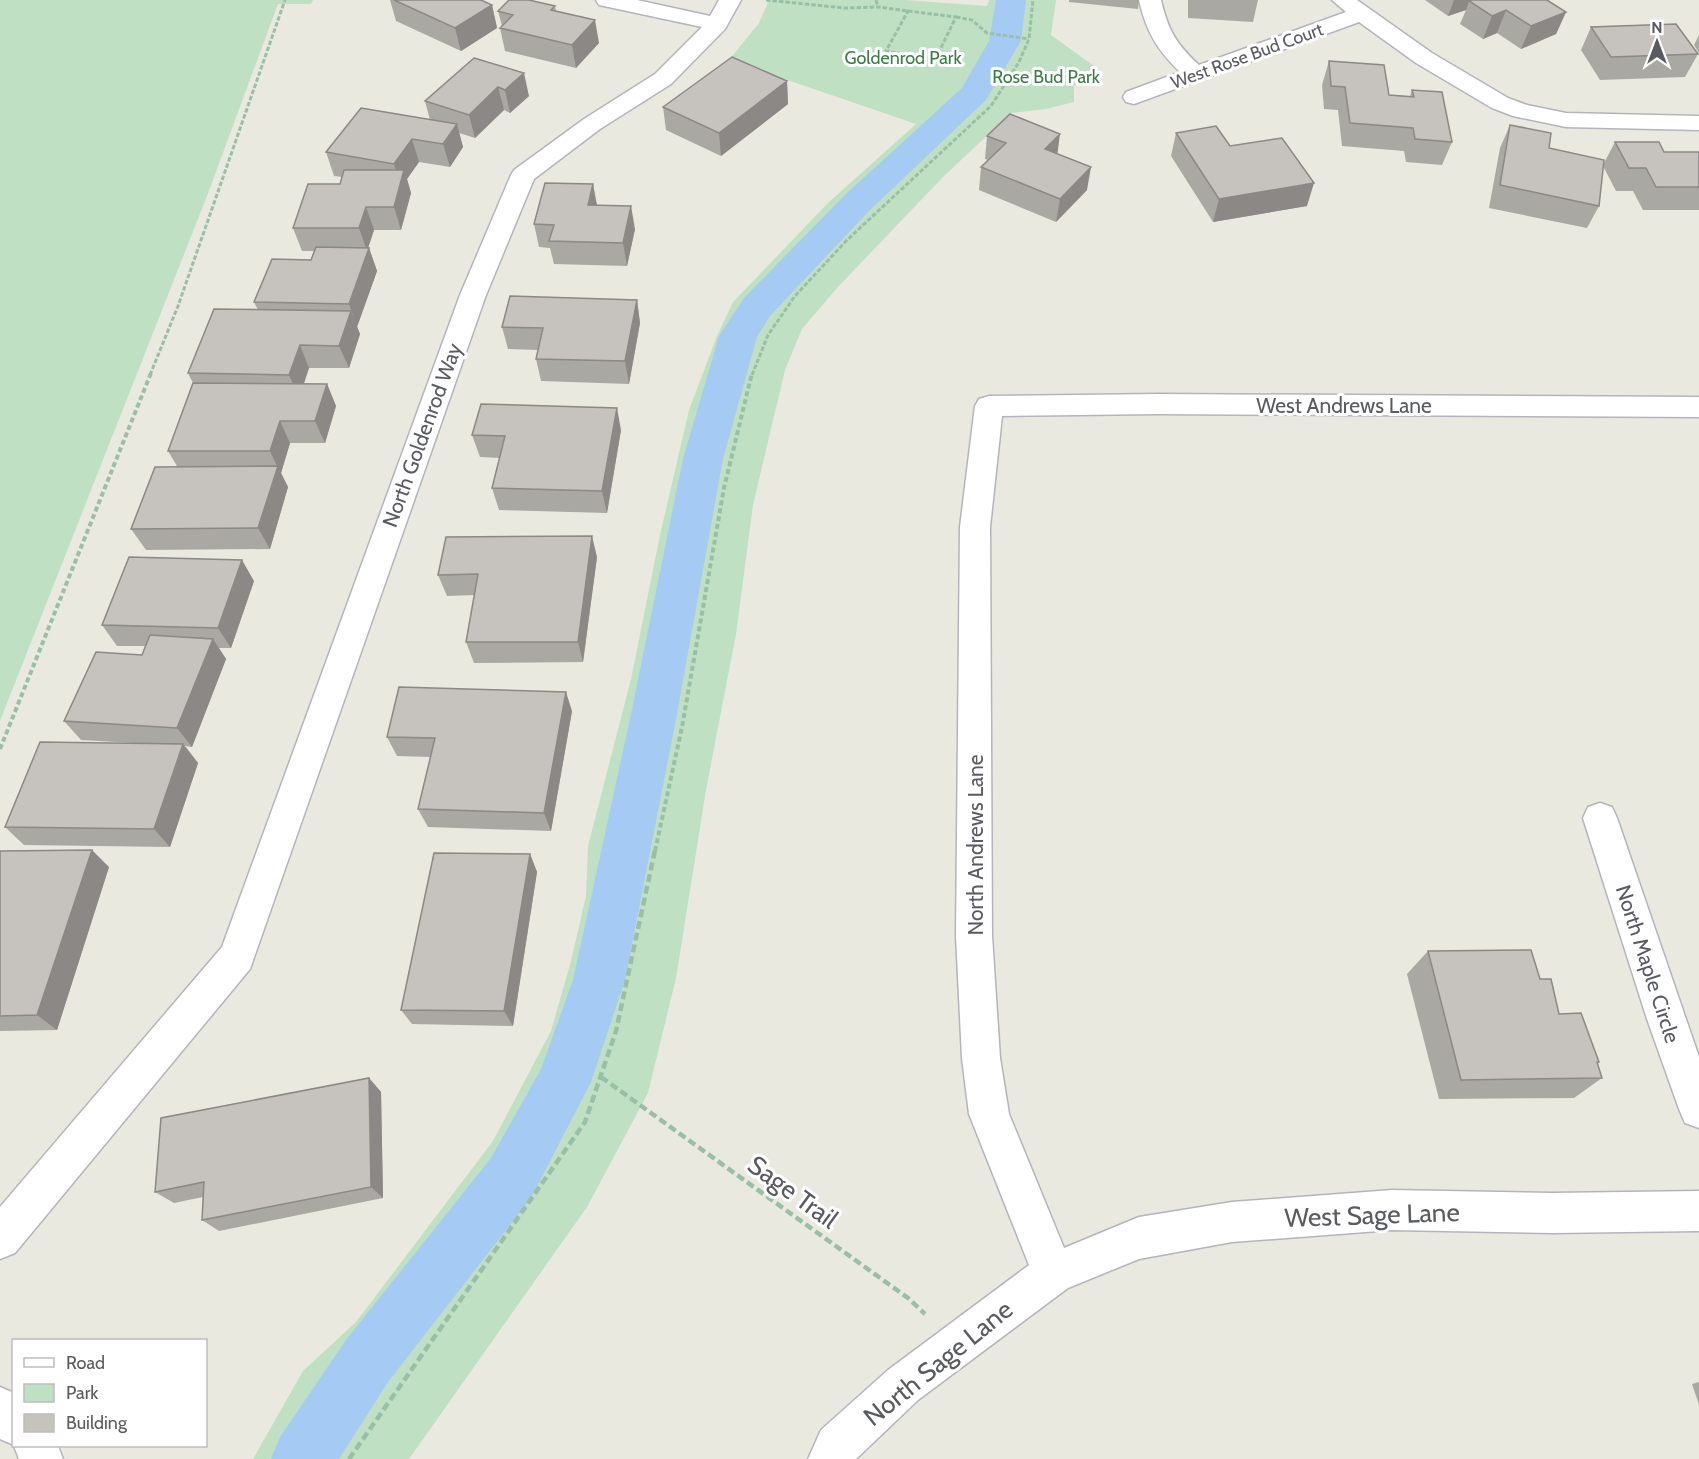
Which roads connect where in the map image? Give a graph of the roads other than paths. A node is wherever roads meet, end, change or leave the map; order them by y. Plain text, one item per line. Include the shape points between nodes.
1 (607, 0) edge
2 (1150, 0) edge
3 (1352, 7) edge
4 (723, 12) edge
5 (1196, 75) junction
6 (1134, 97) dead end
7 (1699, 123) edge
8 (988, 406) joint
9 (1699, 407) edge
10 (1600, 818) dead end
11 (1699, 1109) edge
12 (1699, 1211) edge
13 (0, 1238) edge
14 (1053, 1273) junction
15 (0, 1409) edge
16 (12, 1421) edge
17 (830, 1459) edge

1 - 4 street
2 - 5 street via 1156,27
3 - 5 street, West Rose Bud Court
3 - 7 street via 1424,58 1500,103 1521,111 1574,121
4 - 13 street, North Goldenrod Way via 663,79 592,124 523,175 473,295 237,957
5 - 6 street, West Rose Bud Court
8 - 9 street, West Andrews Lane
8 - 14 street, North Andrews Lane via 975,527 974,936 981,1058 989,1114
10 - 11 street, North Maple Circle
12 - 14 street, West Sage Lane via 1392,1210 1232,1222 1138,1238
14 - 17 street, North Sage Lane via 903,1385 837,1446
15 - 16 street

